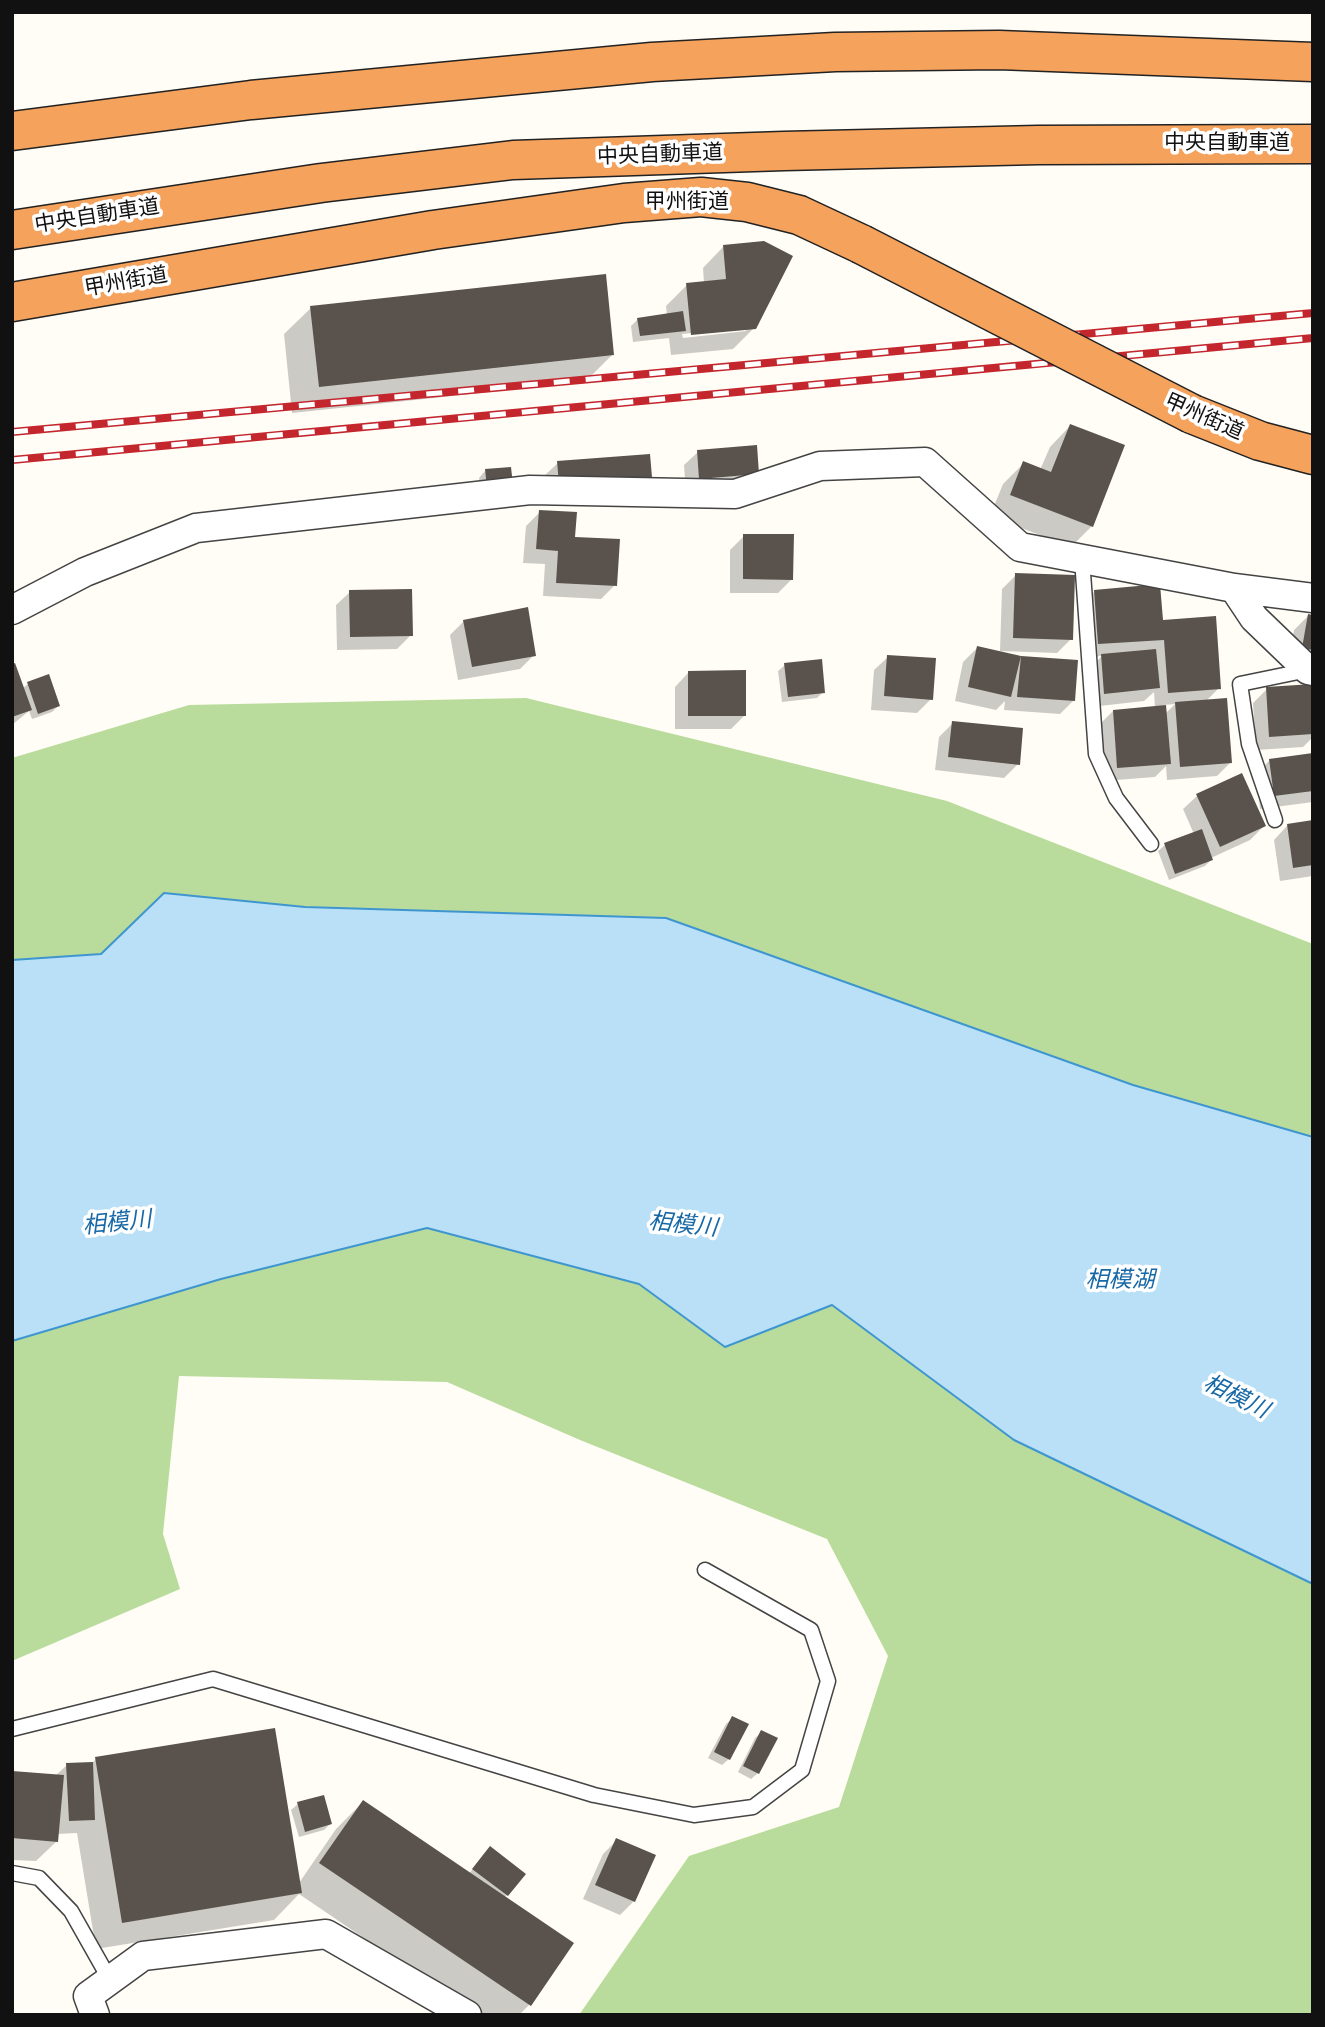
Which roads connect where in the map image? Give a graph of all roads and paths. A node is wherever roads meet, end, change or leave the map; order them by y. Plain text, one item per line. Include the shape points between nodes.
1 (1313, 62) edge
2 (12, 131) edge
3 (1313, 144) edge
4 (12, 230) edge
5 (12, 302) edge
6 (1313, 455) edge
7 (1082, 559) junction
8 (1234, 588) junction
9 (1313, 598) edge
10 (12, 610) edge
11 (1310, 670) edge
12 (1275, 820) dead end
13 (1151, 844) dead end
14 (705, 1570) dead end
15 (12, 1729) edge
16 (12, 1873) edge
17 (110, 1980) junction
18 (95, 2015) edge
19 (467, 2015) edge

1 - 2 highway via 999,50 835,52 652,62 251,100
3 - 4 highway, 中央自動車道 via 1038,145 513,160 321,183
5 - 6 highway, 甲州街道, bridge via 433,230 624,203 701,197 747,202 799,215 861,244 1192,414 1260,441
7 - 8 street
7 - 10 street via 1020,547 925,463 820,466 735,494 530,490 196,528 85,572
7 - 13 lane via 1096,754 1116,798
8 - 9 street
8 - 11 street via 1254,618
11 - 12 lane via 1240,684 1249,744
14 - 15 lane via 811,1630 828,1681 802,1770 753,1807 694,1815 594,1795 213,1679
16 - 17 lane via 39,1878 71,1911
17 - 18 street via 88,1996
17 - 19 street via 143,1956 326,1934

